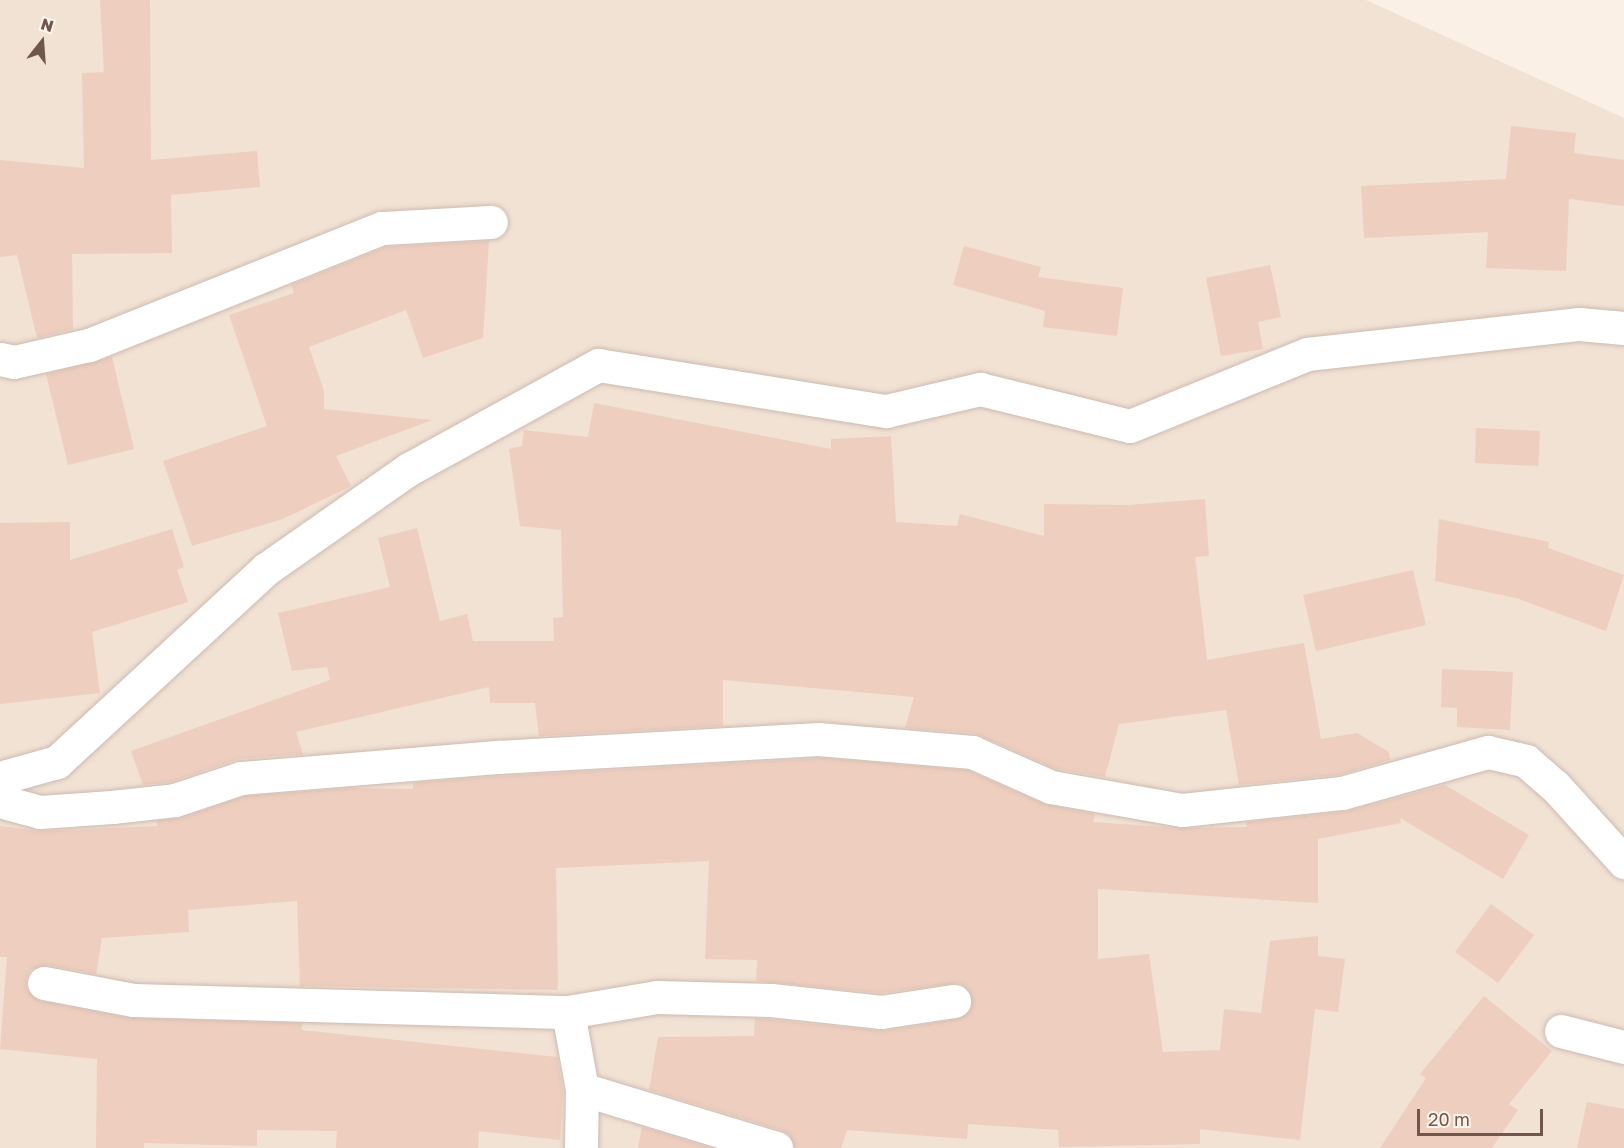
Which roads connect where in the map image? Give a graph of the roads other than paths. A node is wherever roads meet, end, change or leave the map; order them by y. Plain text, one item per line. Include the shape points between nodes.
1 (491, 222) dead end
2 (1624, 328) edge
3 (0, 359) edge
4 (0, 778) edge
5 (0, 801) edge
6 (1624, 862) edge
7 (44, 983) dead end
8 (954, 1001) dead end
9 (568, 1012) junction
10 (1561, 1031) dead end
11 (1624, 1047) edge
12 (582, 1089) junction
13 (581, 1148) edge
14 (776, 1148) edge

1 - 3 street via 382,228 89,345 14,362
2 - 4 street via 1579,324 1307,354 1130,426 980,389 886,411 598,365 409,469 266,569 57,762
5 - 6 street via 40,812 112,807 176,800 241,778 498,757 818,739 972,752 1051,787 1182,810 1342,793 1488,752 1526,761 1555,786
7 - 9 street via 133,1000
8 - 9 street via 881,1012 771,1000 657,997
9 - 12 street
10 - 11 street
12 - 13 street
12 - 14 street

